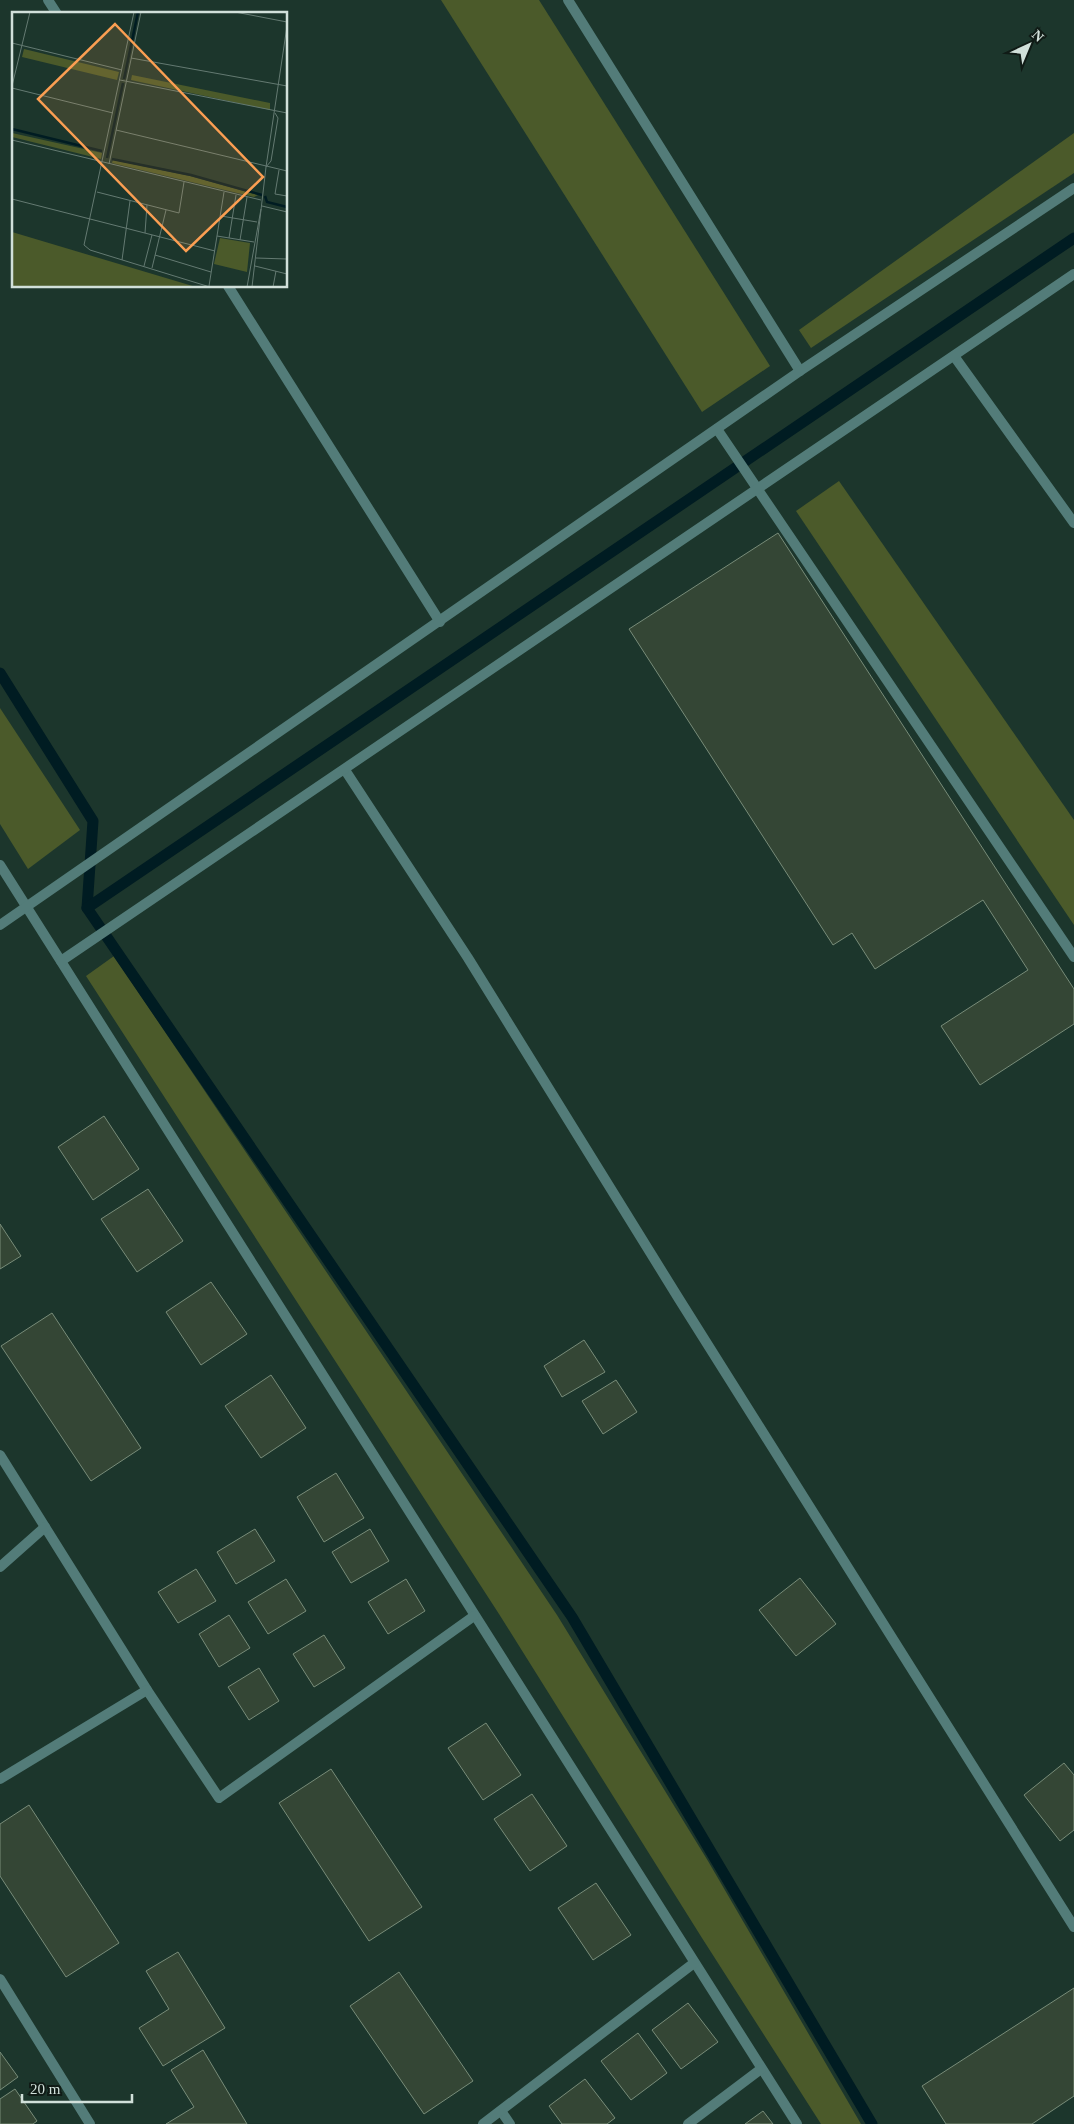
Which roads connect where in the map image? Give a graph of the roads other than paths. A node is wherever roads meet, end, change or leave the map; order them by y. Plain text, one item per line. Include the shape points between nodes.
1 (48, 0) edge
2 (568, 0) edge
3 (56, 12) edge
4 (1074, 188) edge
5 (1074, 274) edge
6 (229, 288) edge
7 (954, 356) junction
8 (800, 371) junction
9 (717, 429) junction
10 (757, 489) junction
11 (1074, 522) edge
12 (440, 622) junction
13 (345, 770) junction
14 (0, 865) edge
15 (26, 906) junction
16 (0, 925) edge
17 (1074, 957) edge
18 (61, 961) junction
19 (0, 1454) edge
20 (45, 1526) junction
21 (0, 1567) edge
22 (474, 1616) junction
23 (147, 1690) junction
24 (0, 1778) edge
25 (1074, 1927) edge
26 (694, 1964) junction
27 (0, 1979) edge
28 (761, 2069) junction
29 (501, 2111) junction
30 (90, 2124) edge
31 (483, 2124) edge
32 (510, 2124) edge
33 (688, 2124) edge
34 (797, 2124) edge

1 - 3 street
2 - 8 street
4 - 8 street
5 - 7 street
6 - 12 street
7 - 10 street
7 - 11 street
8 - 9 street
9 - 10 street
9 - 12 street
10 - 13 street
10 - 17 street
12 - 15 street
13 - 18 street
13 - 25 street via 468,958
14 - 15 street
15 - 16 street
15 - 18 street
18 - 22 street
19 - 20 street
20 - 21 street
20 - 23 street
22 - 23 street via 219,1798
22 - 26 street
23 - 24 street
26 - 28 street
26 - 29 street
27 - 30 street
28 - 33 street
28 - 34 street
29 - 31 street
29 - 32 street

